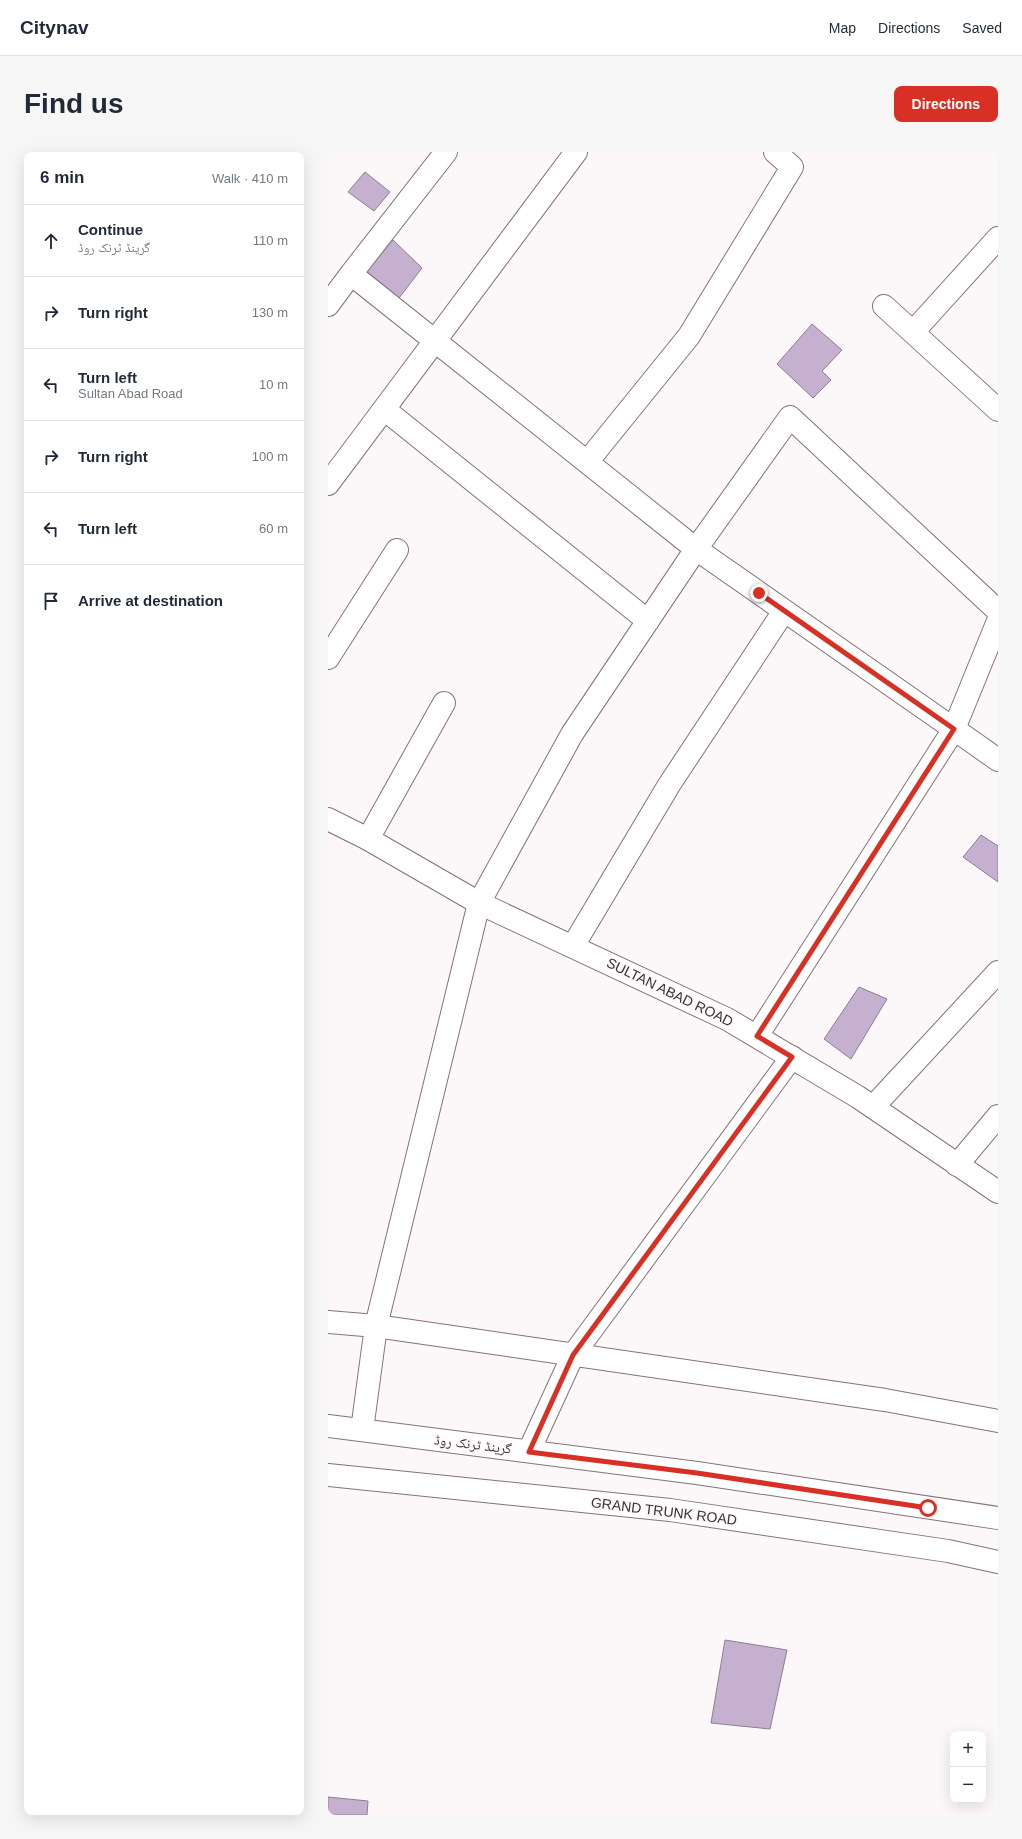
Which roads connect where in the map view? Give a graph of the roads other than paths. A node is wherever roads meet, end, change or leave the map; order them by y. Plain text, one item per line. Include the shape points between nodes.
1 (446, 152) edge
2 (576, 152) edge
3 (775, 152) edge
4 (998, 238) edge
5 (351, 274) junction
6 (328, 305) edge
7 (884, 306) dead end
8 (913, 332) junction
9 (435, 341) junction
10 (384, 409) junction
11 (998, 410) edge
12 (587, 462) junction
13 (328, 484) edge
14 (696, 549) junction
15 (397, 550) dead end
16 (784, 611) junction
17 (998, 611) edge
18 (648, 621) junction
19 (998, 621) edge
20 (328, 658) edge
21 (444, 703) dead end
22 (954, 729) junction
23 (998, 760) edge
24 (328, 819) edge
25 (368, 839) junction
26 (479, 903) junction
27 (573, 946) junction
28 (998, 972) edge
29 (757, 1036) junction
30 (792, 1057) junction
31 (873, 1107) junction
32 (998, 1116) edge
33 (957, 1165) junction
34 (998, 1192) edge
35 (328, 1322) edge
36 (376, 1326) junction
37 (573, 1355) junction
38 (998, 1421) edge
39 (328, 1426) edge
40 (362, 1430) junction
41 (529, 1452) junction
42 (328, 1475) edge
43 (998, 1518) edge
44 (998, 1562) edge

1 - 5 street
2 - 9 street
3 - 12 street via 792,167 788,174 689,336
4 - 8 street
5 - 6 street
5 - 9 street
7 - 8 street
8 - 11 street
9 - 10 street
9 - 12 street
10 - 13 street
10 - 18 street
12 - 14 street
14 - 16 street
14 - 17 street via 790,417
14 - 18 street
15 - 20 street
16 - 22 street
16 - 27 street via 669,785
18 - 26 street via 572,734
19 - 22 street
21 - 25 street
22 - 23 street
22 - 29 street
24 - 25 street, SULTAN ABAD ROAD
25 - 26 street, SULTAN ABAD ROAD
26 - 27 street, SULTAN ABAD ROAD
26 - 36 street
27 - 29 street, SULTAN ABAD ROAD via 727,1019
28 - 31 street
29 - 30 street, SULTAN ABAD ROAD
30 - 31 street, SULTAN ABAD ROAD
30 - 37 street
31 - 33 street, SULTAN ABAD ROAD
32 - 33 street
33 - 34 street, SULTAN ABAD ROAD
35 - 36 street
36 - 37 street
36 - 40 street
37 - 38 street via 885,1400
37 - 41 street
39 - 40 street, گرینڈ ٹرنک روڈ
40 - 41 street, گرینڈ ٹرنک روڈ
41 - 43 street, گرینڈ ٹرنک روڈ via 697,1473
42 - 44 street, GRAND TRUNK ROAD via 670,1510 948,1552

